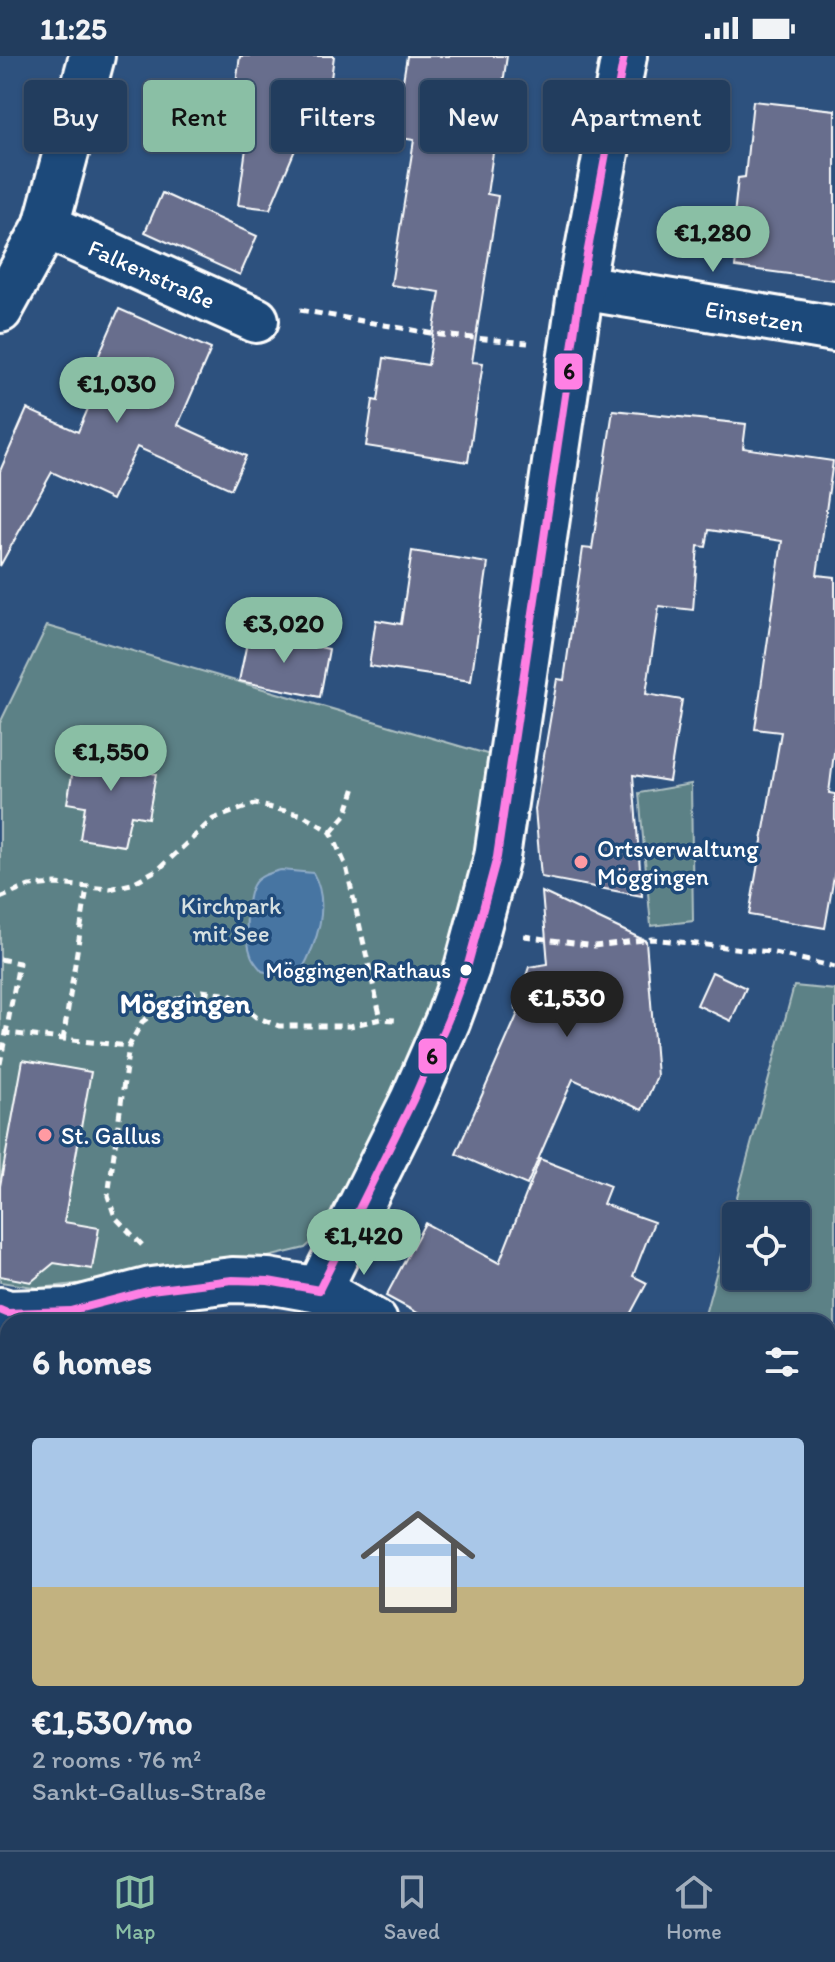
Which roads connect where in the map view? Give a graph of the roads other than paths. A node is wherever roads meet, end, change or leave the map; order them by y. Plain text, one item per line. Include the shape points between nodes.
1 (92, 56) edge
2 (624, 56) edge
3 (46, 226) junction
4 (581, 287) junction
5 (0, 310) edge
6 (256, 320) road end
7 (835, 329) edge
8 (319, 1290) junction
9 (22, 1314) edge
10 (361, 1314) edge

1 - 3 street
2 - 4 street
3 - 5 street
3 - 6 street, Falkenstraße
4 - 7 street, Einsetzen
4 - 8 street via 497,857 479,930 413,1100
8 - 9 street via 232,1280 151,1290 70,1311
8 - 10 street

